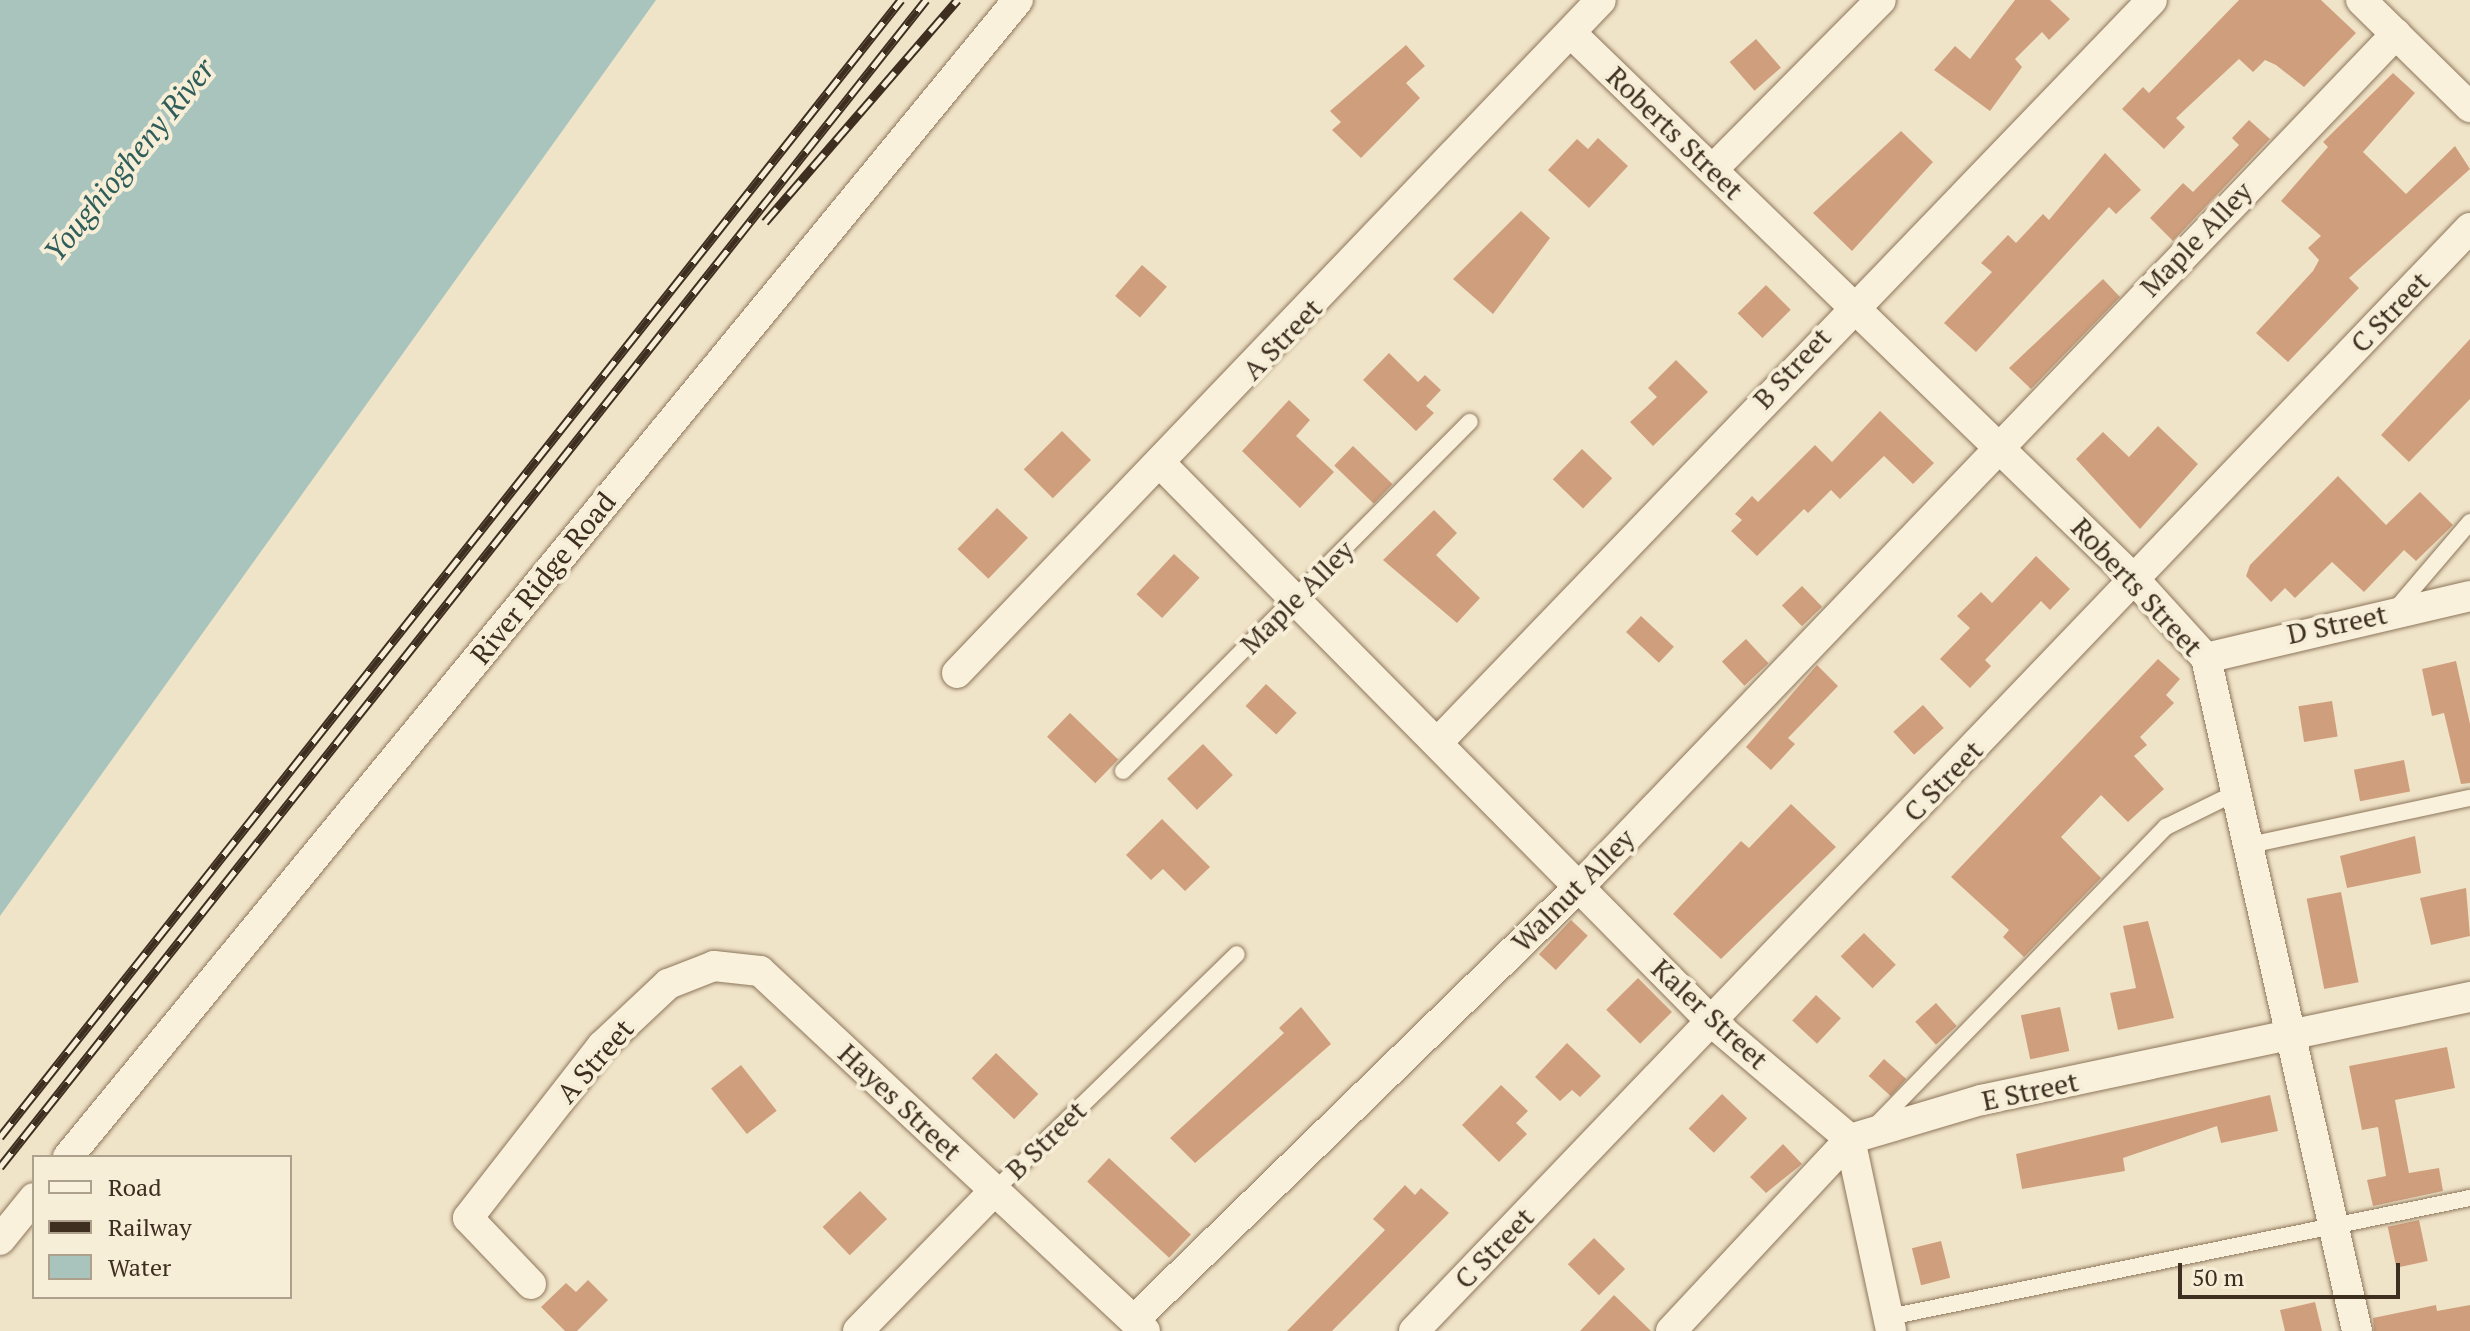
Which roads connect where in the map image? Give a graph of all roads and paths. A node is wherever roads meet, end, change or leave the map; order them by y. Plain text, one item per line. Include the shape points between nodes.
1 (1018, 0) edge
2 (1601, 0) edge
3 (1881, 0) edge
4 (2152, 0) edge
5 (2361, 0) edge
6 (2396, 34) junction
7 (1573, 35) junction
8 (2470, 107) edge
9 (1713, 169) junction
10 (2470, 228) edge
11 (1852, 304) junction
12 (1470, 422) dead end
13 (1997, 445) junction
14 (1161, 464) junction
15 (2470, 522) edge
16 (2134, 579) junction
17 (2470, 596) edge
18 (1295, 598) junction
19 (2393, 612) junction
20 (2206, 658) junction
21 (957, 673) dead end
22 (1439, 741) junction
23 (1123, 771) dead end
24 (2237, 792) junction
25 (2470, 798) edge
26 (2250, 845) junction
27 (1580, 886) junction
28 (1237, 954) dead end
29 (760, 971) joint
30 (2470, 997) edge
31 (1713, 1023) junction
32 (2295, 1037) junction
33 (1858, 1136) junction
34 (70, 1155) edge
35 (994, 1191) junction
36 (2470, 1198) edge
37 (32, 1200) edge
38 (2334, 1223) junction
39 (0, 1240) edge
40 (531, 1284) dead end
41 (1890, 1324) edge
42 (1139, 1327) edge
43 (858, 1331) edge
44 (1414, 1331) edge
45 (1671, 1331) edge
46 (2357, 1331) edge

1 - 34 street, River Ridge Road
2 - 7 street, A Street
3 - 9 street
4 - 11 street, B Street
5 - 6 street
6 - 8 street
6 - 13 street, Maple Alley
7 - 9 street, Roberts Street
7 - 14 street, A Street
9 - 11 street, Roberts Street
10 - 16 street, C Street
11 - 13 street, Roberts Street
11 - 22 street, B Street
12 - 18 lane, Maple Alley
13 - 16 street, Roberts Street
13 - 27 street, Walnut Alley
14 - 18 street, Kaler Street
14 - 21 street, A Street
15 - 19 lane
16 - 20 street, Roberts Street
16 - 31 street, C Street
17 - 19 street, D Street
18 - 22 street, Kaler Street
18 - 23 lane, Maple Alley
19 - 20 street, D Street
20 - 24 street, Roberts Street
22 - 27 street, Kaler Street
24 - 26 street, Roberts Street
24 - 33 lane via 2166,827
25 - 26 lane
26 - 32 street, Roberts Street
27 - 31 street, Kaler Street
27 - 42 street, Walnut Alley
28 - 35 lane, B Street
29 - 35 street, Hayes Street
29 - 40 street, A Street via 714,966 668,984 602,1046 468,1218
30 - 32 street, E Street
31 - 33 street, Kaler Street
31 - 44 street, C Street
32 - 33 street, E Street via 1981,1100
32 - 38 street, Roberts Street
33 - 41 street
33 - 45 street
35 - 42 street, Hayes Street
35 - 43 street, B Street
36 - 38 lane
37 - 39 street
38 - 41 lane
38 - 46 street, Roberts Street

